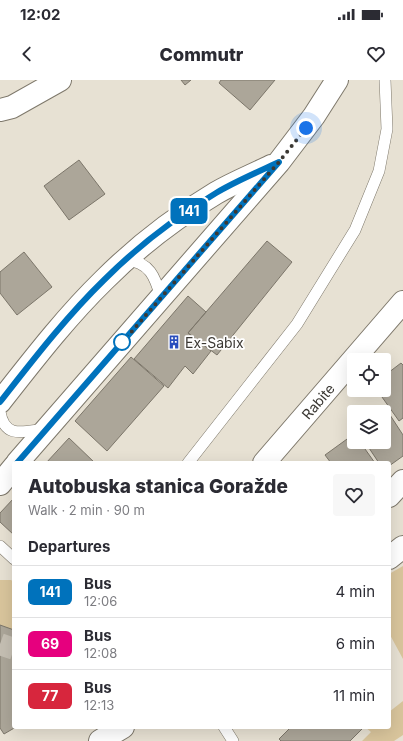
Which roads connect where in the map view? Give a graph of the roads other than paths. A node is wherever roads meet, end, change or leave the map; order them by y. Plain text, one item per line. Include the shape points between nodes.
1 (60, 80) edge
2 (337, 80) edge
3 (385, 80) edge
4 (0, 110) edge
5 (279, 162) junction
6 (126, 260) junction
7 (160, 297) junction
8 (403, 302) edge
9 (0, 402) edge
10 (0, 412) edge
11 (48, 428) junction
12 (19, 461) edge
13 (190, 461) edge
14 (266, 461) edge
15 (12, 469) edge
16 (403, 481) edge
17 (0, 484) edge
18 (391, 494) edge
19 (0, 546) edge
20 (403, 547) edge
21 (391, 556) edge
22 (12, 557) edge
23 (120, 729) edge
24 (225, 729) edge
25 (100, 741) edge
26 (233, 741) edge

1 - 4 street via 12,107
2 - 5 street via 314,116
3 - 13 lane via 387,129 379,171 355,230 297,324
5 - 6 street via 217,192 167,226
5 - 7 street
6 - 7 lane via 138,262 149,270 155,279
6 - 9 street via 103,280 45,344
7 - 11 street
8 - 14 street, Rabite
10 - 11 lane via 8,430 17,432
11 - 12 street
15 - 17 street
16 - 18 street
19 - 22 lane
20 - 21 street
23 - 25 street
24 - 26 lane

